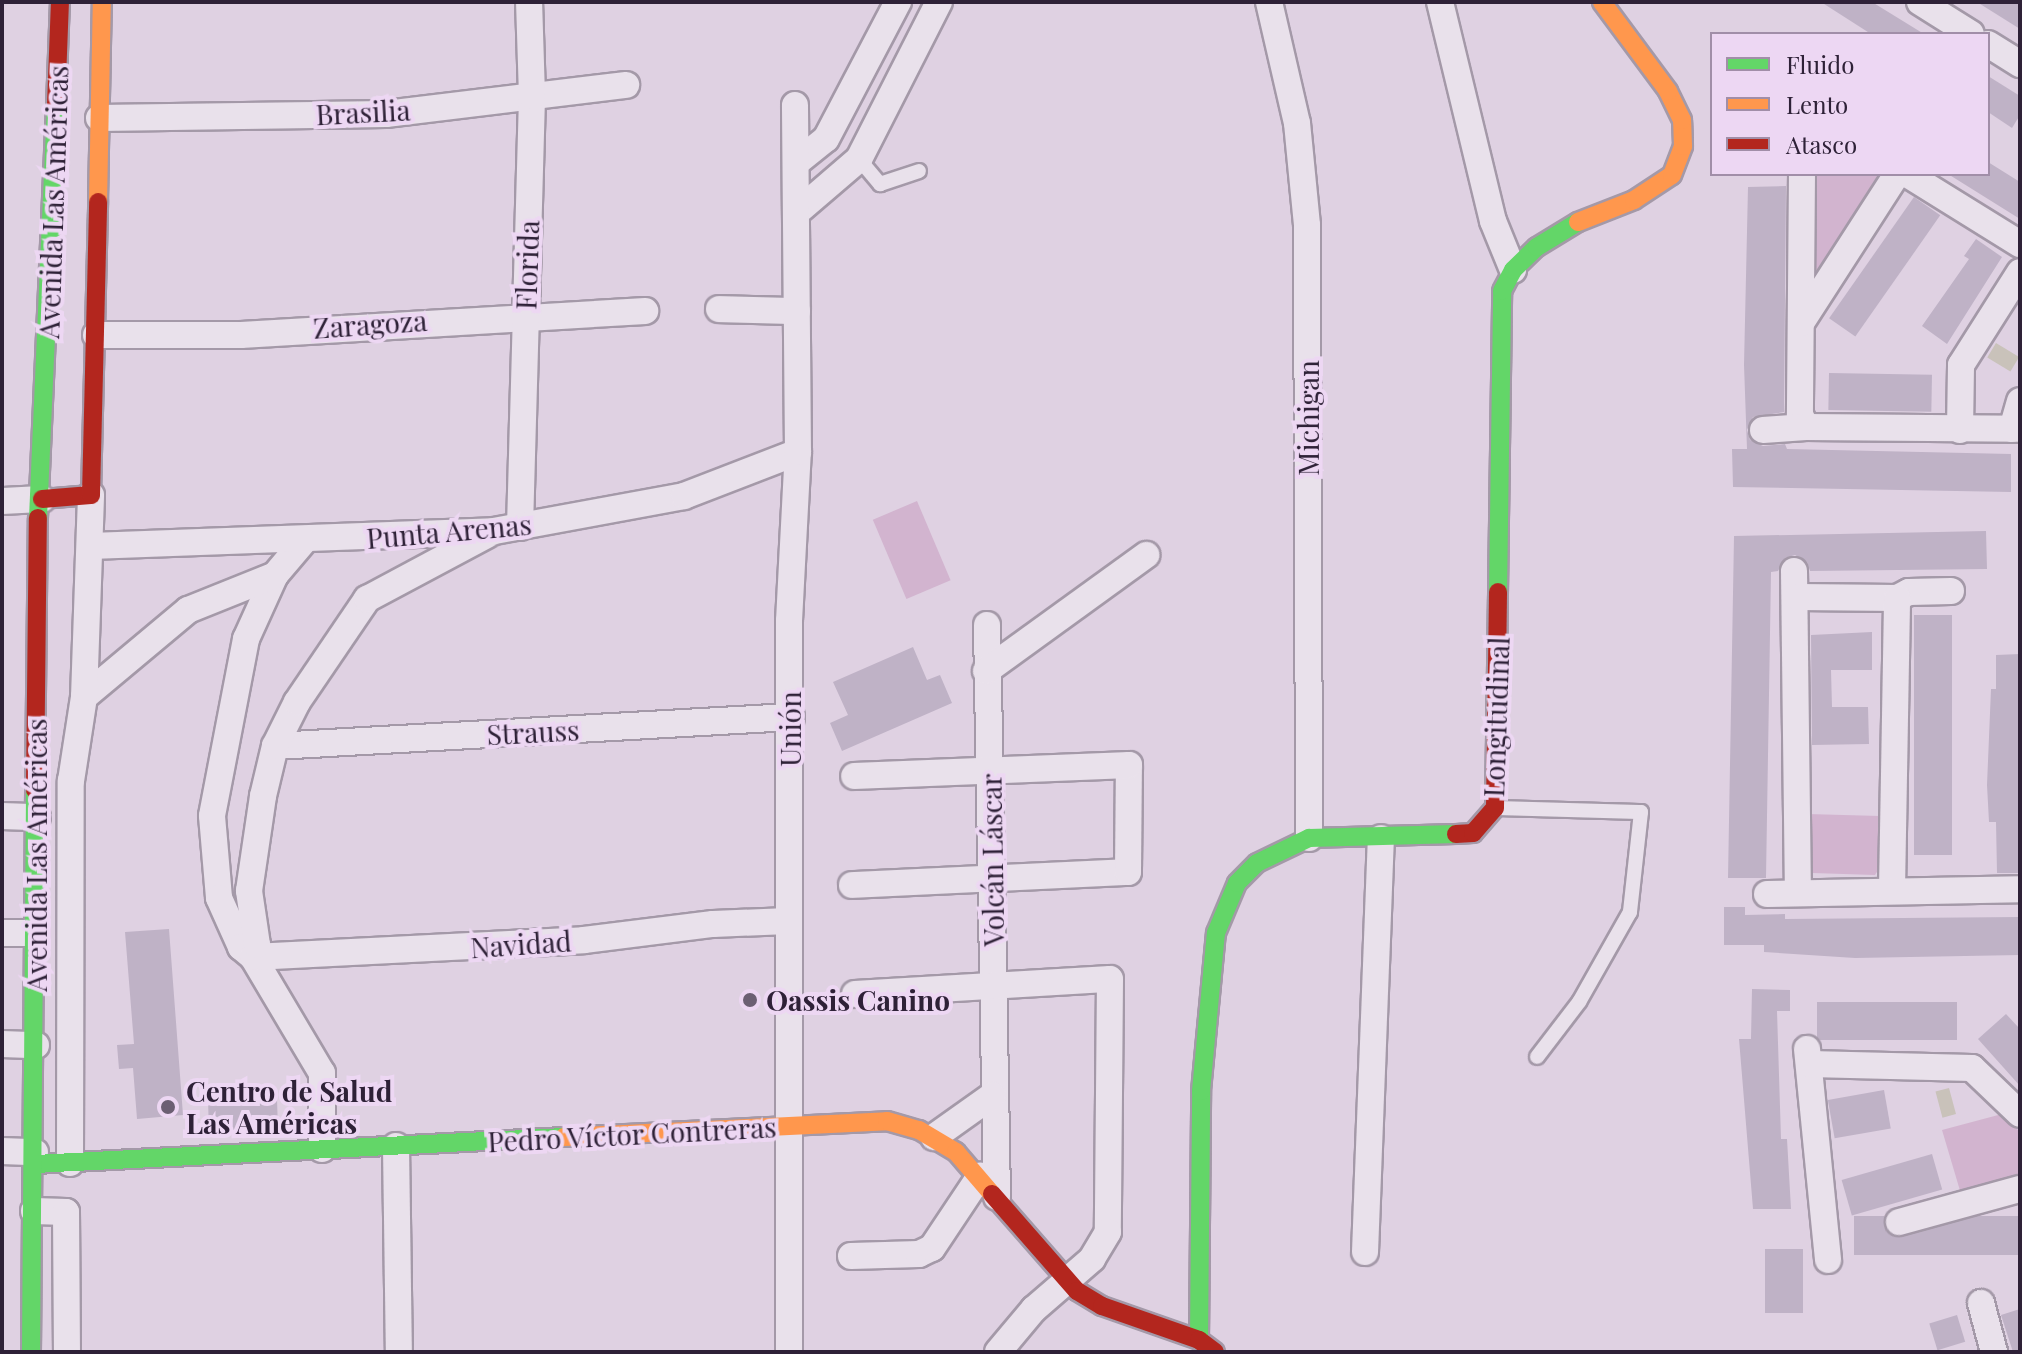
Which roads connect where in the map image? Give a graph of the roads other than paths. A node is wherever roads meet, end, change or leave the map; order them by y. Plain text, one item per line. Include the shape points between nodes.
1 (60, 2) edge
2 (102, 2) edge
3 (529, 2) edge
4 (898, 2) edge
5 (939, 2) edge
6 (1269, 2) edge
7 (1440, 2) edge
8 (1602, 2) edge
9 (1920, 2) edge
10 (1968, 32) edge
11 (1990, 45) edge
12 (871, 53) junction
13 (2020, 64) edge
14 (905, 69) junction
15 (626, 85) dead end
16 (532, 96) junction
17 (795, 105) dead end
18 (99, 118) junction
19 (826, 139) junction
20 (859, 159) junction
21 (796, 163) junction
22 (919, 171) dead end
23 (1802, 176) edge
24 (1896, 176) edge
25 (1910, 176) edge
26 (796, 213) junction
27 (2020, 244) edge
28 (1513, 270) junction
29 (2020, 272) edge
30 (719, 309) dead end
31 (645, 311) dead end
32 (797, 311) junction
33 (525, 315) junction
34 (1801, 323) junction
35 (96, 335) junction
36 (2020, 401) edge
37 (1806, 427) junction
38 (2016, 429) edge
39 (1763, 430) dead end
40 (1960, 430) junction
41 (798, 452) junction
42 (91, 495) junction
43 (42, 499) junction
44 (2, 501) edge
45 (520, 527) junction
46 (494, 531) junction
47 (303, 542) junction
48 (90, 546) junction
49 (1146, 555) dead end
50 (275, 575) junction
51 (1951, 591) dead end
52 (1897, 598) junction
53 (987, 625) dead end
54 (986, 671) junction
55 (84, 697) junction
56 (791, 717) junction
57 (275, 746) junction
58 (991, 770) junction
59 (854, 776) dead end
60 (1495, 808) junction
61 (2, 816) edge
62 (37, 817) junction
63 (1309, 838) junction
64 (1381, 838) junction
65 (993, 877) junction
66 (852, 885) dead end
67 (1892, 889) junction
68 (2020, 889) edge
69 (1798, 890) junction
70 (1767, 894) dead end
71 (788, 921) junction
72 (2, 933) edge
73 (36, 933) junction
74 (253, 957) junction
75 (995, 984) junction
76 (855, 994) dead end
77 (2, 1044) edge
78 (36, 1045) junction
79 (1537, 1057) dead end
80 (993, 1095) junction
81 (2020, 1114) edge
82 (790, 1125) junction
83 (934, 1137) junction
84 (396, 1146) junction
85 (322, 1149) junction
86 (2, 1151) edge
87 (35, 1158) junction
88 (70, 1163) junction
89 (980, 1176) junction
90 (2020, 1189) edge
91 (997, 1197) junction
92 (34, 1211) junction
93 (1899, 1222) dead end
94 (1365, 1252) dead end
95 (851, 1256) dead end
96 (1828, 1260) dead end
97 (1064, 1280) junction
98 (1981, 1303) dead end
99 (1199, 1340) junction
100 (31, 1352) edge
101 (67, 1352) edge
102 (399, 1352) edge
103 (789, 1352) edge
104 (998, 1352) edge
105 (1215, 1352) edge
106 (1994, 1352) edge

1 - 43 street, Avenida Las Américas
2 - 18 street, Avenida Las Américas
3 - 16 street, Florida
4 - 12 street
5 - 14 street
6 - 63 street, Michigan via 1297,123 1307,225
7 - 28 street via 1493,221
8 - 28 street via 1668,91 1682,120 1683,146 1672,175 1634,200 1574,224
9 - 10 street
11 - 13 street
12 - 14 street
12 - 19 street
14 - 20 street
15 - 16 street, Brasilia
16 - 18 street, Brasilia via 386,114
16 - 33 street, Florida
17 - 21 street, Unión
18 - 35 street, Avenida Las Américas
19 - 20 street
19 - 21 street
20 - 22 lane via 880,184
20 - 26 street
21 - 26 street, Unión
23 - 34 street
24 - 34 street
25 - 27 street
26 - 32 street, Unión
28 - 60 street, Longitudinal via 1502,291 1498,324
29 - 40 street via 1961,365
30 - 32 street
31 - 33 street, Zaragoza
32 - 41 street, Unión
33 - 35 street, Zaragoza via 241,335
33 - 45 street, Florida
34 - 37 street via 1800,415
35 - 42 street, Avenida Las Américas
36 - 38 street
37 - 39 street
37 - 40 street
38 - 40 street
41 - 45 street, Punta Arenas via 684,496
41 - 56 street, Unión
42 - 43 street
42 - 48 street, Avenida Las Américas
43 - 44 street
43 - 62 street, Avenida Las Américas via 36,555
45 - 46 street, Punta Arenas
46 - 47 street, Punta Arenas
46 - 57 street via 367,599 297,702
47 - 48 street, Punta Arenas
47 - 50 street
48 - 55 street, Avenida Las Américas
49 - 54 street
50 - 55 street via 188,610
50 - 74 street via 246,639 212,816 219,898 241,947
51 - 52 street via 1909,592
52 - 67 street
52 - 69 street via 1796,584
53 - 54 street, Volcán Láscar
54 - 58 street, Volcán Láscar
55 - 88 street, Avenida Las Américas via 71,781
56 - 57 street, Strauss
56 - 71 street, Unión
57 - 74 street via 249,891 257,945
58 - 59 street
58 - 65 street, Volcán Láscar
58 - 65 street via 1129,765 1128,872
60 - 64 street, Longitudinal via 1473,833
60 - 79 lane via 1641,812 1630,912 1579,1002
61 - 62 street
62 - 73 street, Avenida Las Américas
63 - 64 street, Longitudinal
63 - 99 street, Longitudinal via 1257,863 1237,883 1216,933 1201,1091
64 - 94 street
65 - 66 street
65 - 75 street, Volcán Láscar
67 - 68 street
67 - 69 street
69 - 70 street
71 - 74 street, Navidad via 584,940
71 - 82 street, Unión
72 - 73 street
73 - 78 street, Avenida Las Américas
74 - 85 street via 322,1073
75 - 76 street
75 - 80 street, Volcán Láscar
75 - 97 street via 1110,979 1108,1232 1092,1259
77 - 78 street
78 - 87 street, Avenida Las Américas
80 - 83 street
80 - 91 street, Volcán Láscar
81 - 96 street via 1972,1068 1808,1056
82 - 83 street, Pedro Víctor Contreras via 869,1119
82 - 84 street, Pedro Víctor Contreras
82 - 103 street, Unión
83 - 89 street, Pedro Víctor Contreras
84 - 85 street, Pedro Víctor Contreras
84 - 102 street
85 - 88 street, Pedro Víctor Contreras
86 - 87 street
87 - 88 street, Pedro Víctor Contreras
87 - 92 street, Avenida Las Américas
89 - 91 street, Pedro Víctor Contreras
89 - 95 street via 932,1248 919,1254
90 - 93 street
91 - 97 street, Pedro Víctor Contreras
92 - 100 street, Avenida Las Américas via 25,1287
92 - 101 street via 66,1212
97 - 99 street, Pedro Víctor Contreras via 1102,1306
97 - 104 street
98 - 106 street
99 - 105 street, Pedro Víctor Contreras

